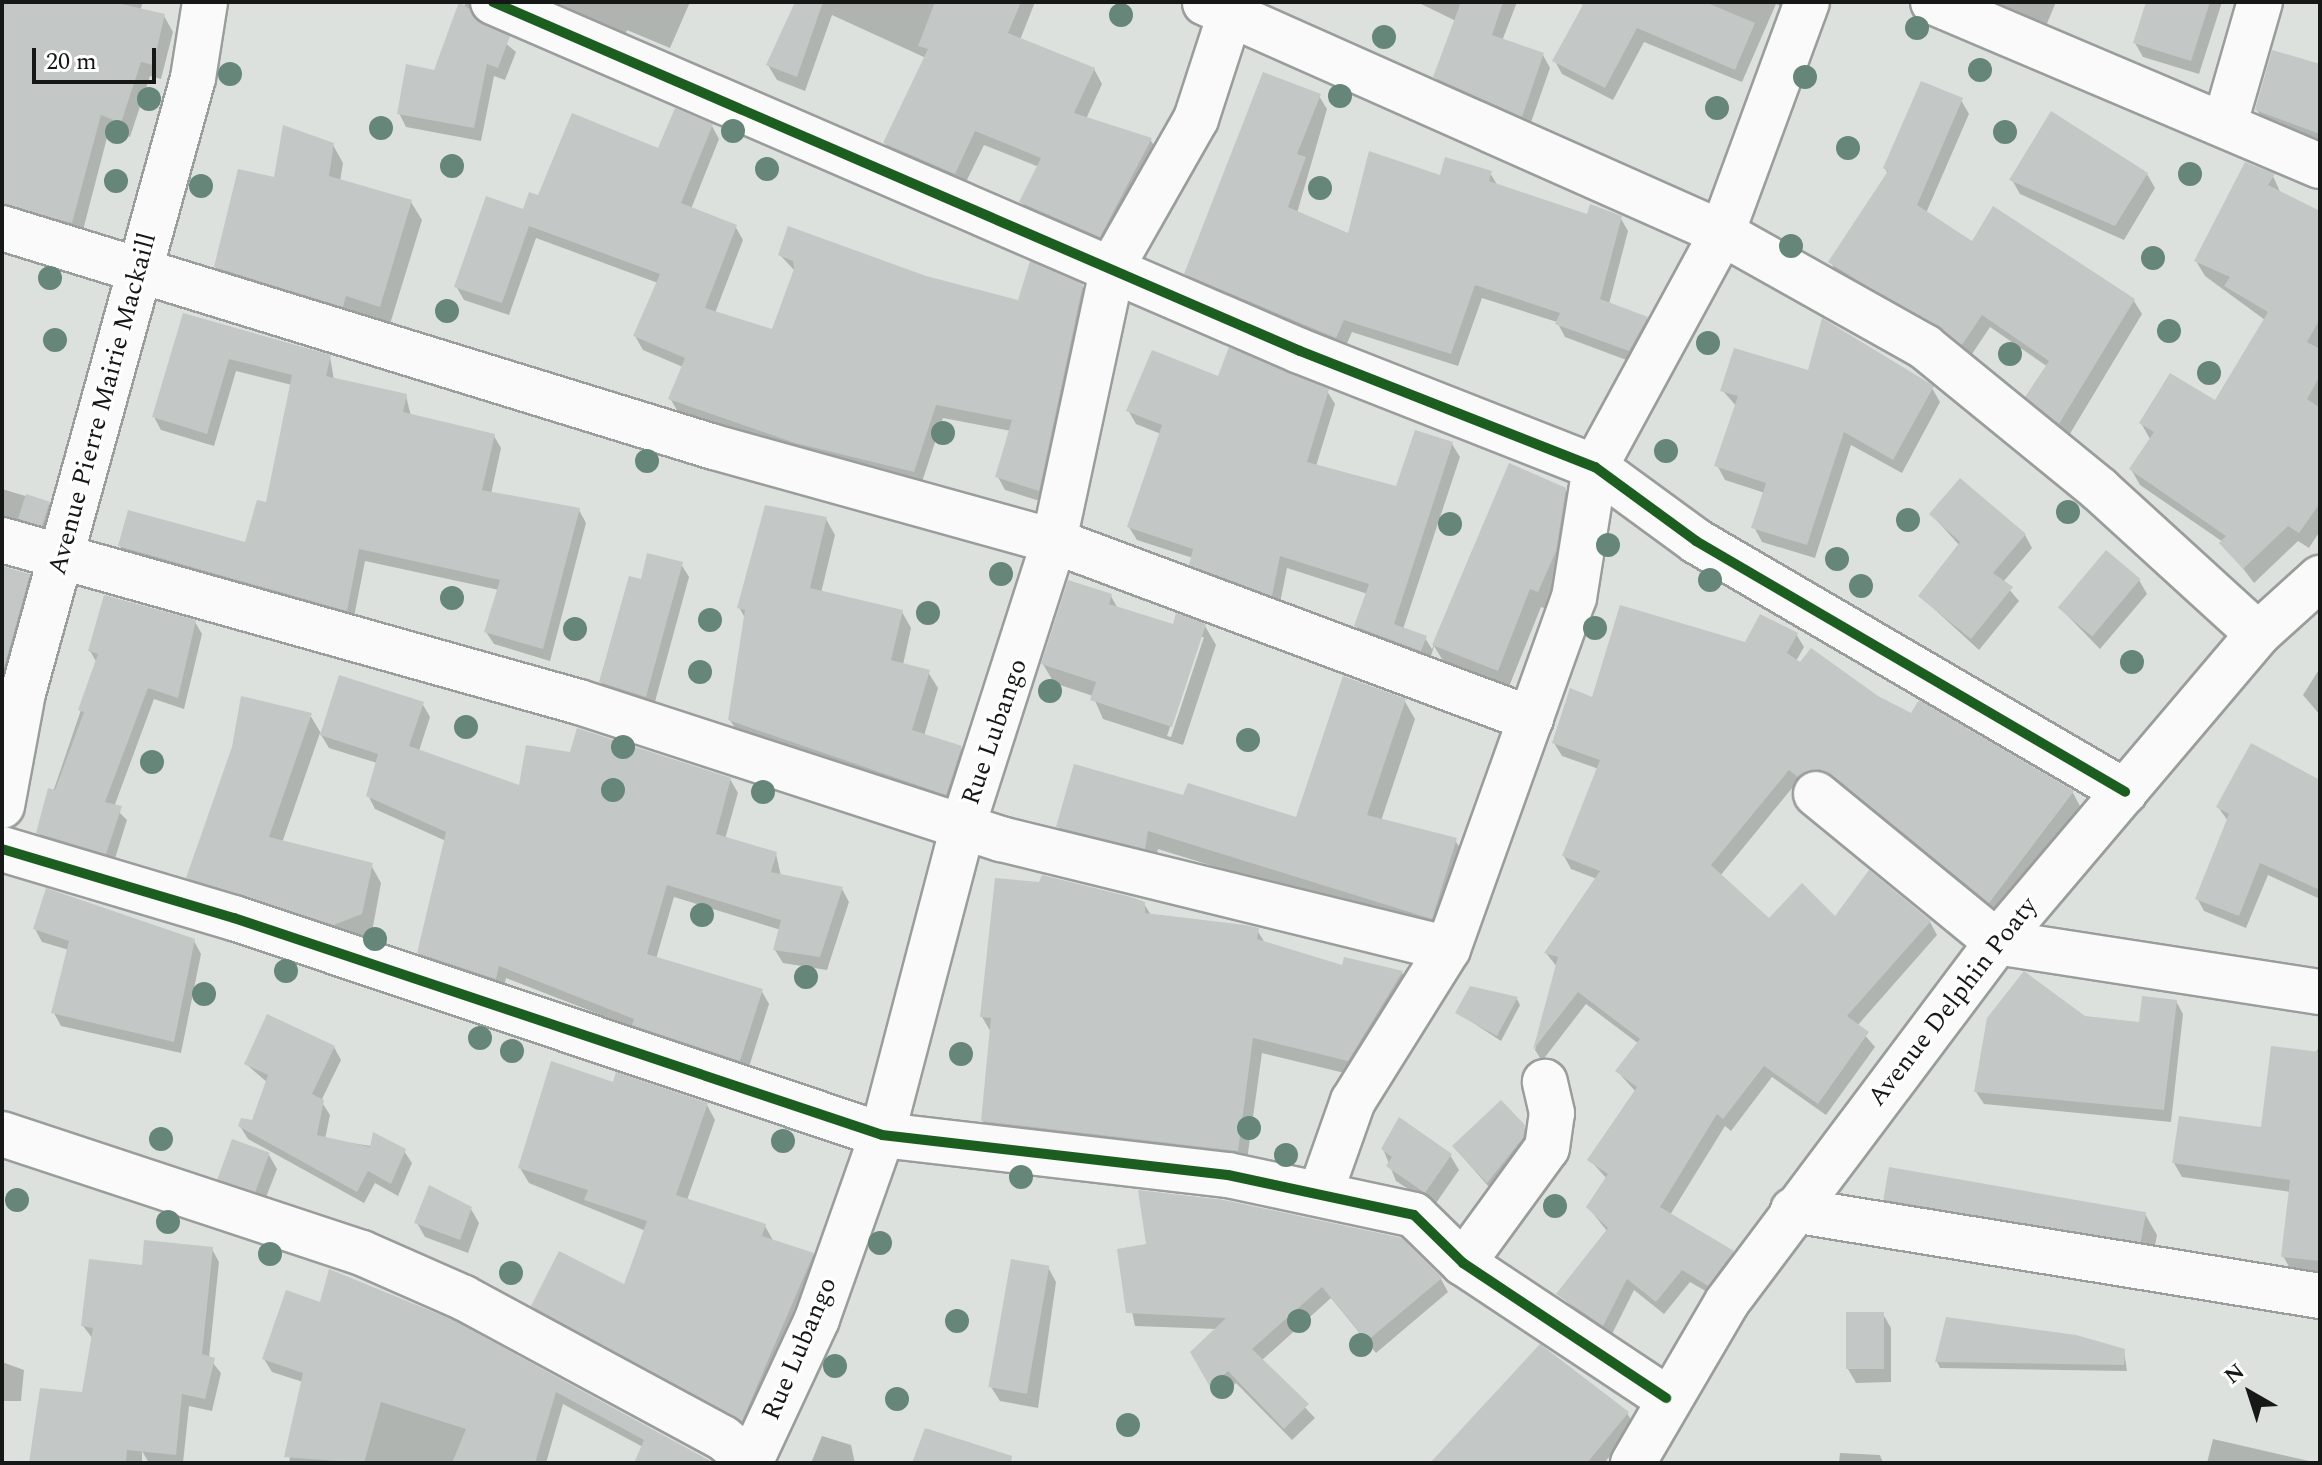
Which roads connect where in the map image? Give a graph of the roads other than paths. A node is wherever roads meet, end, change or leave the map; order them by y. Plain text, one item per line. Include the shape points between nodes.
1 (205, 2) edge
2 (493, 2) edge
3 (1807, 2) edge
4 (1933, 2) edge
5 (2260, 2) edge
6 (1222, 6) edge
7 (2225, 123) junction
8 (2320, 166) edge
9 (2, 228) edge
10 (1722, 233) junction
11 (1113, 265) junction
12 (138, 266) junction
13 (1595, 467) junction
14 (2, 540) edge
15 (1054, 541) junction
16 (63, 558) junction
17 (2320, 578) edge
18 (2258, 634) junction
19 (1531, 719) junction
20 (2125, 792) junction
21 (1816, 794) dead end
22 (2, 806) edge
23 (964, 822) junction
24 (2, 849) edge
25 (1997, 942) junction
26 (1448, 949) junction
27 (2320, 992) edge
28 (1545, 1082) dead end
29 (2, 1134) edge
30 (882, 1135) junction
31 (1320, 1194) junction
32 (1793, 1210) junction
33 (1463, 1263) junction
34 (2320, 1296) edge
35 (1666, 1398) junction
36 (751, 1462) edge
37 (1633, 1463) edge

1 - 12 street, Avenue Pierre Mairie Mackaill via 193,78
2 - 11 street
3 - 10 street
4 - 7 street
5 - 7 street
6 - 10 street
6 - 11 street, Rue Lubango via 1196,119
7 - 8 street
9 - 12 street
10 - 13 street
10 - 18 street via 1925,347 2099,489
11 - 13 street via 1300,351
11 - 15 street, Rue Lubango
12 - 15 street via 714,447
12 - 16 street, Avenue Pierre Mairie Mackaill
13 - 19 street via 1574,598
13 - 20 street via 1696,541
14 - 16 street
15 - 19 street
15 - 23 street, Rue Lubango
16 - 22 street, Avenue Pierre Mairie Mackaill via 23,693
16 - 23 street via 579,702
17 - 18 street, Avenue Delphin Poaty
18 - 20 street, Avenue Delphin Poaty
19 - 26 street
20 - 25 street, Avenue Delphin Poaty
21 - 25 street
23 - 26 street via 1001,839 1161,882
23 - 30 street, Rue Lubango
24 - 30 street via 234,918
25 - 27 street
25 - 32 street, Avenue Delphin Poaty
26 - 31 street via 1353,1101
28 - 33 street via 1552,1113 1547,1148
29 - 36 street via 362,1253 477,1305 723,1438
30 - 31 street via 1228,1175
30 - 36 street, Rue Lubango via 817,1319
31 - 33 street via 1414,1215
32 - 34 street
32 - 35 street, Avenue Delphin Poaty
33 - 35 street
35 - 37 street, Avenue Delphin Poaty

